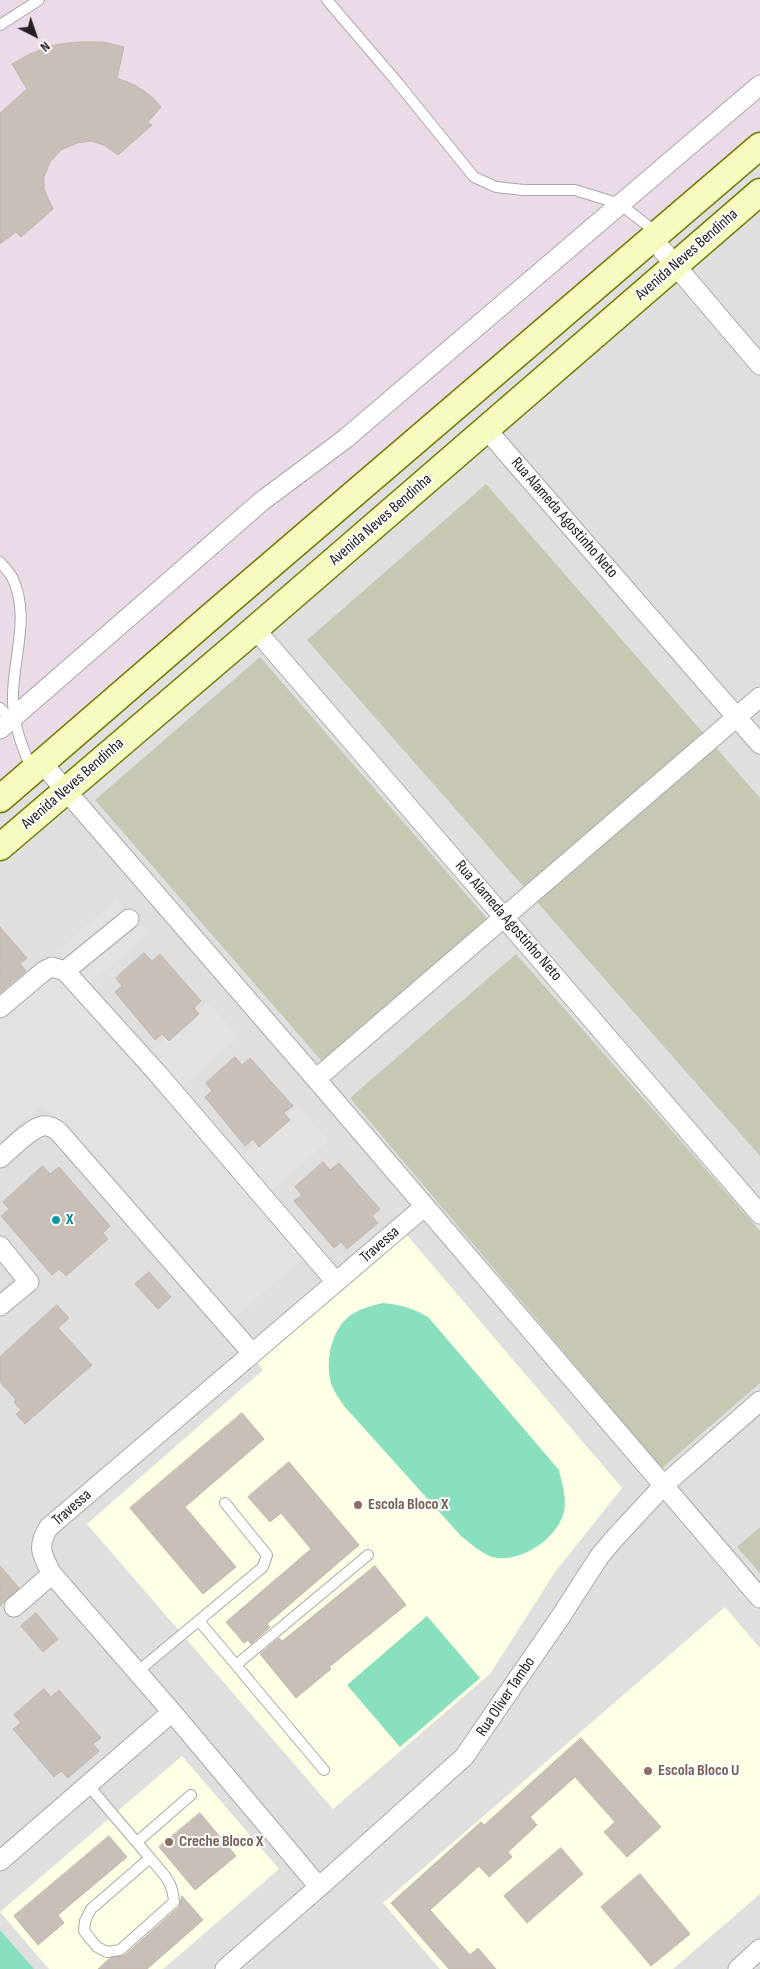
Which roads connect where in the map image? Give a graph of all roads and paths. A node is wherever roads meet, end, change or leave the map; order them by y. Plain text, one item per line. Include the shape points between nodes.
1 (39, 0) edge
2 (326, 0) edge
3 (0, 25) edge
4 (760, 85) edge
5 (760, 146) edge
6 (760, 192) edge
7 (620, 204) junction
8 (654, 236) junction
9 (675, 266) junction
10 (760, 365) edge
11 (486, 429) junction
12 (0, 562) edge
13 (255, 629) junction
14 (760, 698) edge
15 (737, 717) junction
16 (6, 718) edge
17 (760, 744) edge
18 (38, 767) junction
19 (66, 791) junction
20 (0, 799) edge
21 (0, 847) edge
22 (504, 916) junction
23 (129, 919) dead end
24 (65, 971) junction
25 (0, 1008) edge
26 (316, 1079) junction
27 (0, 1158) edge
28 (424, 1207) junction
29 (760, 1214) edge
30 (0, 1246) edge
31 (336, 1282) junction
32 (0, 1306) edge
33 (252, 1353) junction
34 (760, 1401) edge
35 (664, 1485) junction
36 (225, 1504) dead end
37 (368, 1555) dead end
38 (52, 1574) junction
39 (760, 1598) edge
40 (14, 1608) dead end
41 (199, 1620) junction
42 (236, 1665) junction
43 (137, 1672) junction
44 (172, 1712) junction
45 (324, 1770) dead end
46 (88, 1785) junction
47 (190, 1795) dead end
48 (137, 1842) junction
49 (150, 1858) junction
50 (0, 1861) edge
51 (320, 1887) junction
52 (760, 1949) edge
53 (225, 1969) edge
54 (738, 1969) edge

1 - 3 lane
2 - 7 lane via 474,177 496,187 575,190
4 - 7 street
5 - 8 street
6 - 9 street, Avenida Neves Bendinha
7 - 8 lane
7 - 16 street via 345,439 262,501
8 - 9 street
8 - 18 street
9 - 10 street
9 - 11 street, Avenida Neves Bendinha
11 - 13 street, Avenida Neves Bendinha
11 - 15 street, Rua Alameda Agostinho Neto
12 - 16 lane via 12,577 20,600 13,703
13 - 19 street, Avenida Neves Bendinha
13 - 22 street, Rua Alameda Agostinho Neto
14 - 15 street
15 - 17 street, Rua Alameda Agostinho Neto
15 - 22 street
16 - 18 lane
18 - 19 street
18 - 20 street
19 - 21 street, Avenida Neves Bendinha
19 - 26 street
22 - 26 street
22 - 29 street, Rua Alameda Agostinho Neto
23 - 24 street
24 - 25 street via 52,967 44,971
24 - 31 street
26 - 28 street
27 - 33 street via 35,1129 50,1126 58,1131
28 - 31 street, Travessa
28 - 35 street
30 - 32 street via 29,1282
31 - 33 street, Travessa
33 - 38 street, Travessa via 49,1527 40,1548
34 - 35 street, Rua Oliver Tambo
35 - 39 street
35 - 51 street, Rua Oliver Tambo via 599,1557 472,1747 453,1768
36 - 41 lane via 267,1555 263,1567
37 - 42 lane
38 - 40 street
38 - 43 street, Travessa
41 - 42 lane
41 - 43 lane
42 - 45 lane
43 - 44 street, Travessa
44 - 46 street
44 - 51 street, Travessa
46 - 48 lane
46 - 50 street
47 - 48 lane
48 - 49 lane
49 - 49 lane via 170,1881 174,1902 120,1950 107,1952 96,1947 84,1931 91,1909
51 - 53 street, Rua Oliver Tambo
52 - 54 street

